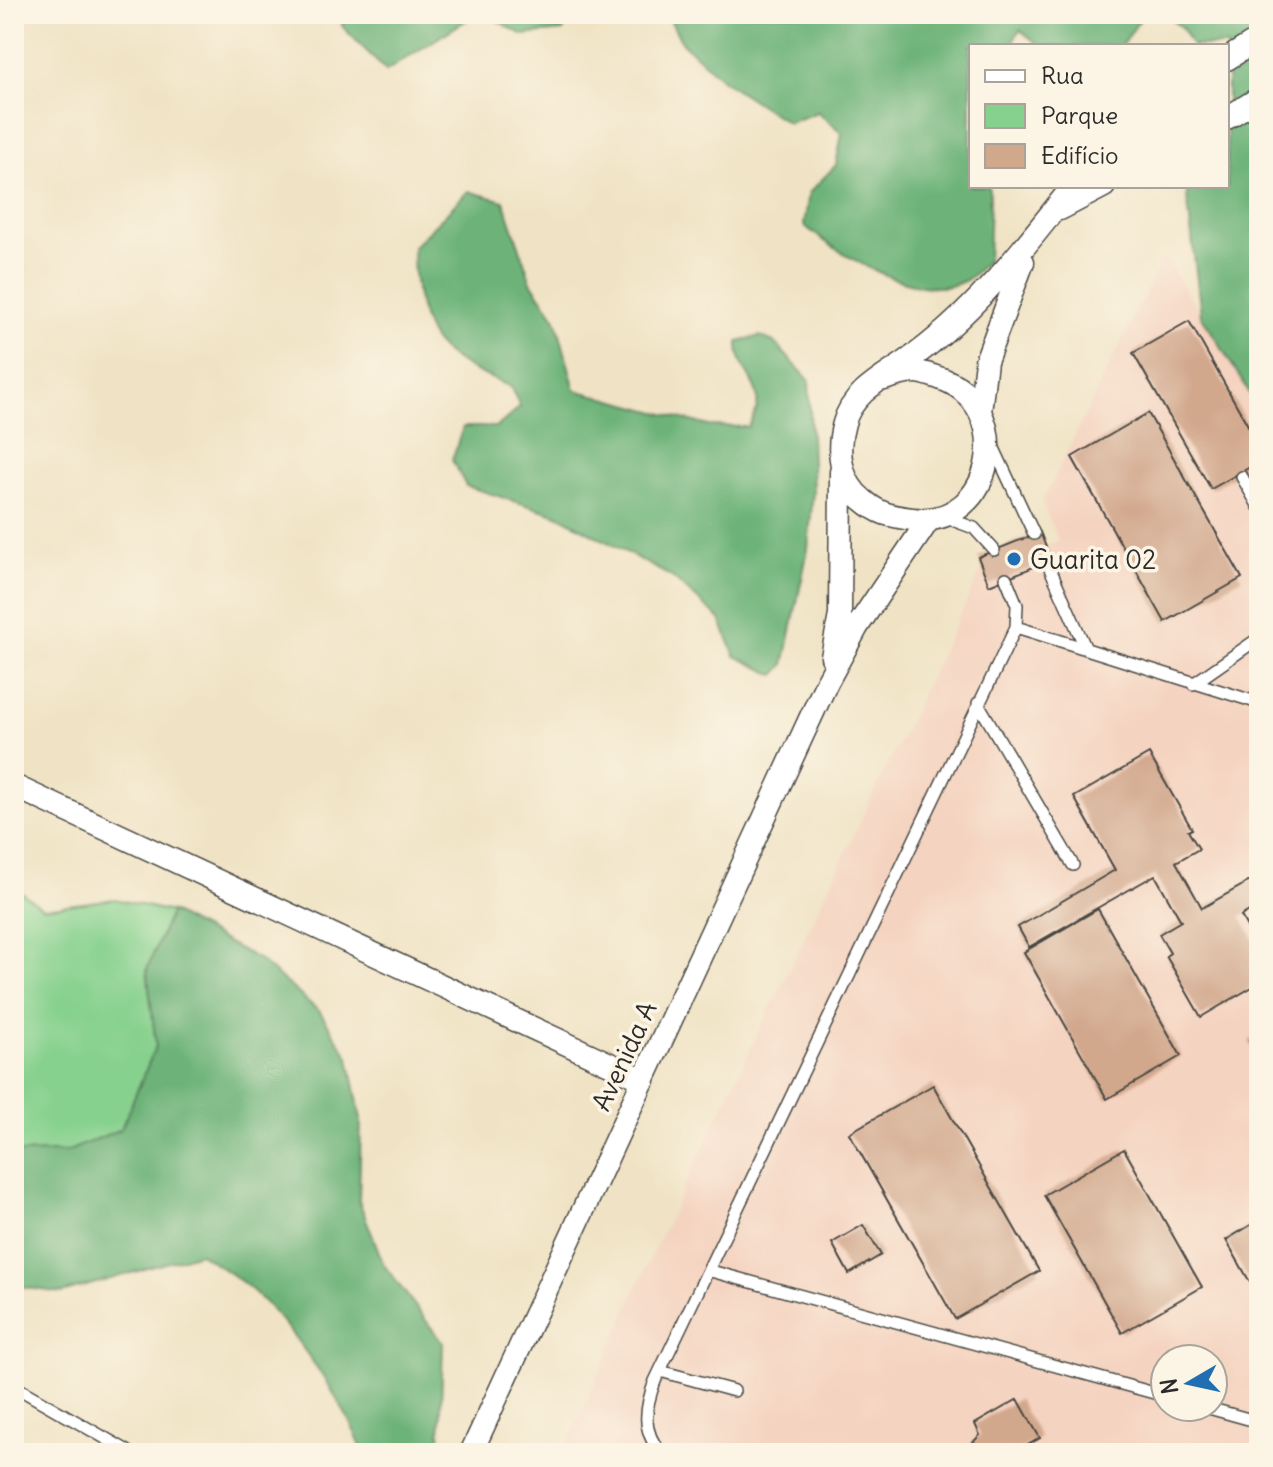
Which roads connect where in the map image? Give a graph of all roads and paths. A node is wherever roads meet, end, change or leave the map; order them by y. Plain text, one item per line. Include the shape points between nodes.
1 (1259, 39) edge
2 (1229, 58) edge
3 (1259, 98) edge
4 (1229, 117) edge
5 (1071, 188) edge
6 (1100, 188) edge
7 (1052, 213) junction
8 (881, 380) junction
9 (980, 412) junction
10 (988, 435) junction
11 (841, 464) junction
12 (1242, 477) dead end
13 (1259, 507) edge
14 (936, 519) junction
15 (1034, 534) dead end
16 (994, 550) dead end
17 (1047, 562) dead end
18 (1006, 578) dead end
19 (1016, 627) junction
20 (1259, 638) edge
21 (1086, 649) junction
22 (827, 682) junction
23 (1193, 684) junction
24 (978, 703) junction
25 (1259, 703) edge
26 (14, 786) edge
27 (1073, 865) dead end
28 (644, 1080) junction
29 (711, 1271) junction
30 (660, 1371) junction
31 (14, 1386) edge
32 (734, 1391) dead end
33 (1149, 1392) edge
34 (1229, 1414) edge
35 (1259, 1422) edge
36 (125, 1453) edge
37 (471, 1453) edge
38 (661, 1453) edge

1 - 2 street
3 - 4 street
5 - 7 street
6 - 7 street
7 - 8 street via 1000,277 918,354
7 - 9 street via 1016,273 986,361
8 - 9 street via 917,372 942,379 954,383
8 - 11 street via 860,394 846,415 839,439
9 - 10 street
10 - 14 street via 988,460 980,484 965,503
10 - 15 lane
11 - 14 street via 855,494 880,515
11 - 22 street via 840,615
12 - 13 lane
14 - 16 lane via 974,528
14 - 22 street via 857,627
17 - 21 lane
18 - 19 lane via 1017,605
19 - 21 lane
19 - 24 lane
20 - 23 lane
21 - 23 lane
22 - 28 street, Avenida A
23 - 25 lane
24 - 27 lane
24 - 29 lane
26 - 28 street
28 - 37 street, Avenida A
29 - 30 lane
29 - 33 lane
30 - 32 lane
30 - 38 lane via 645,1417 647,1432
31 - 36 lane
34 - 35 lane

